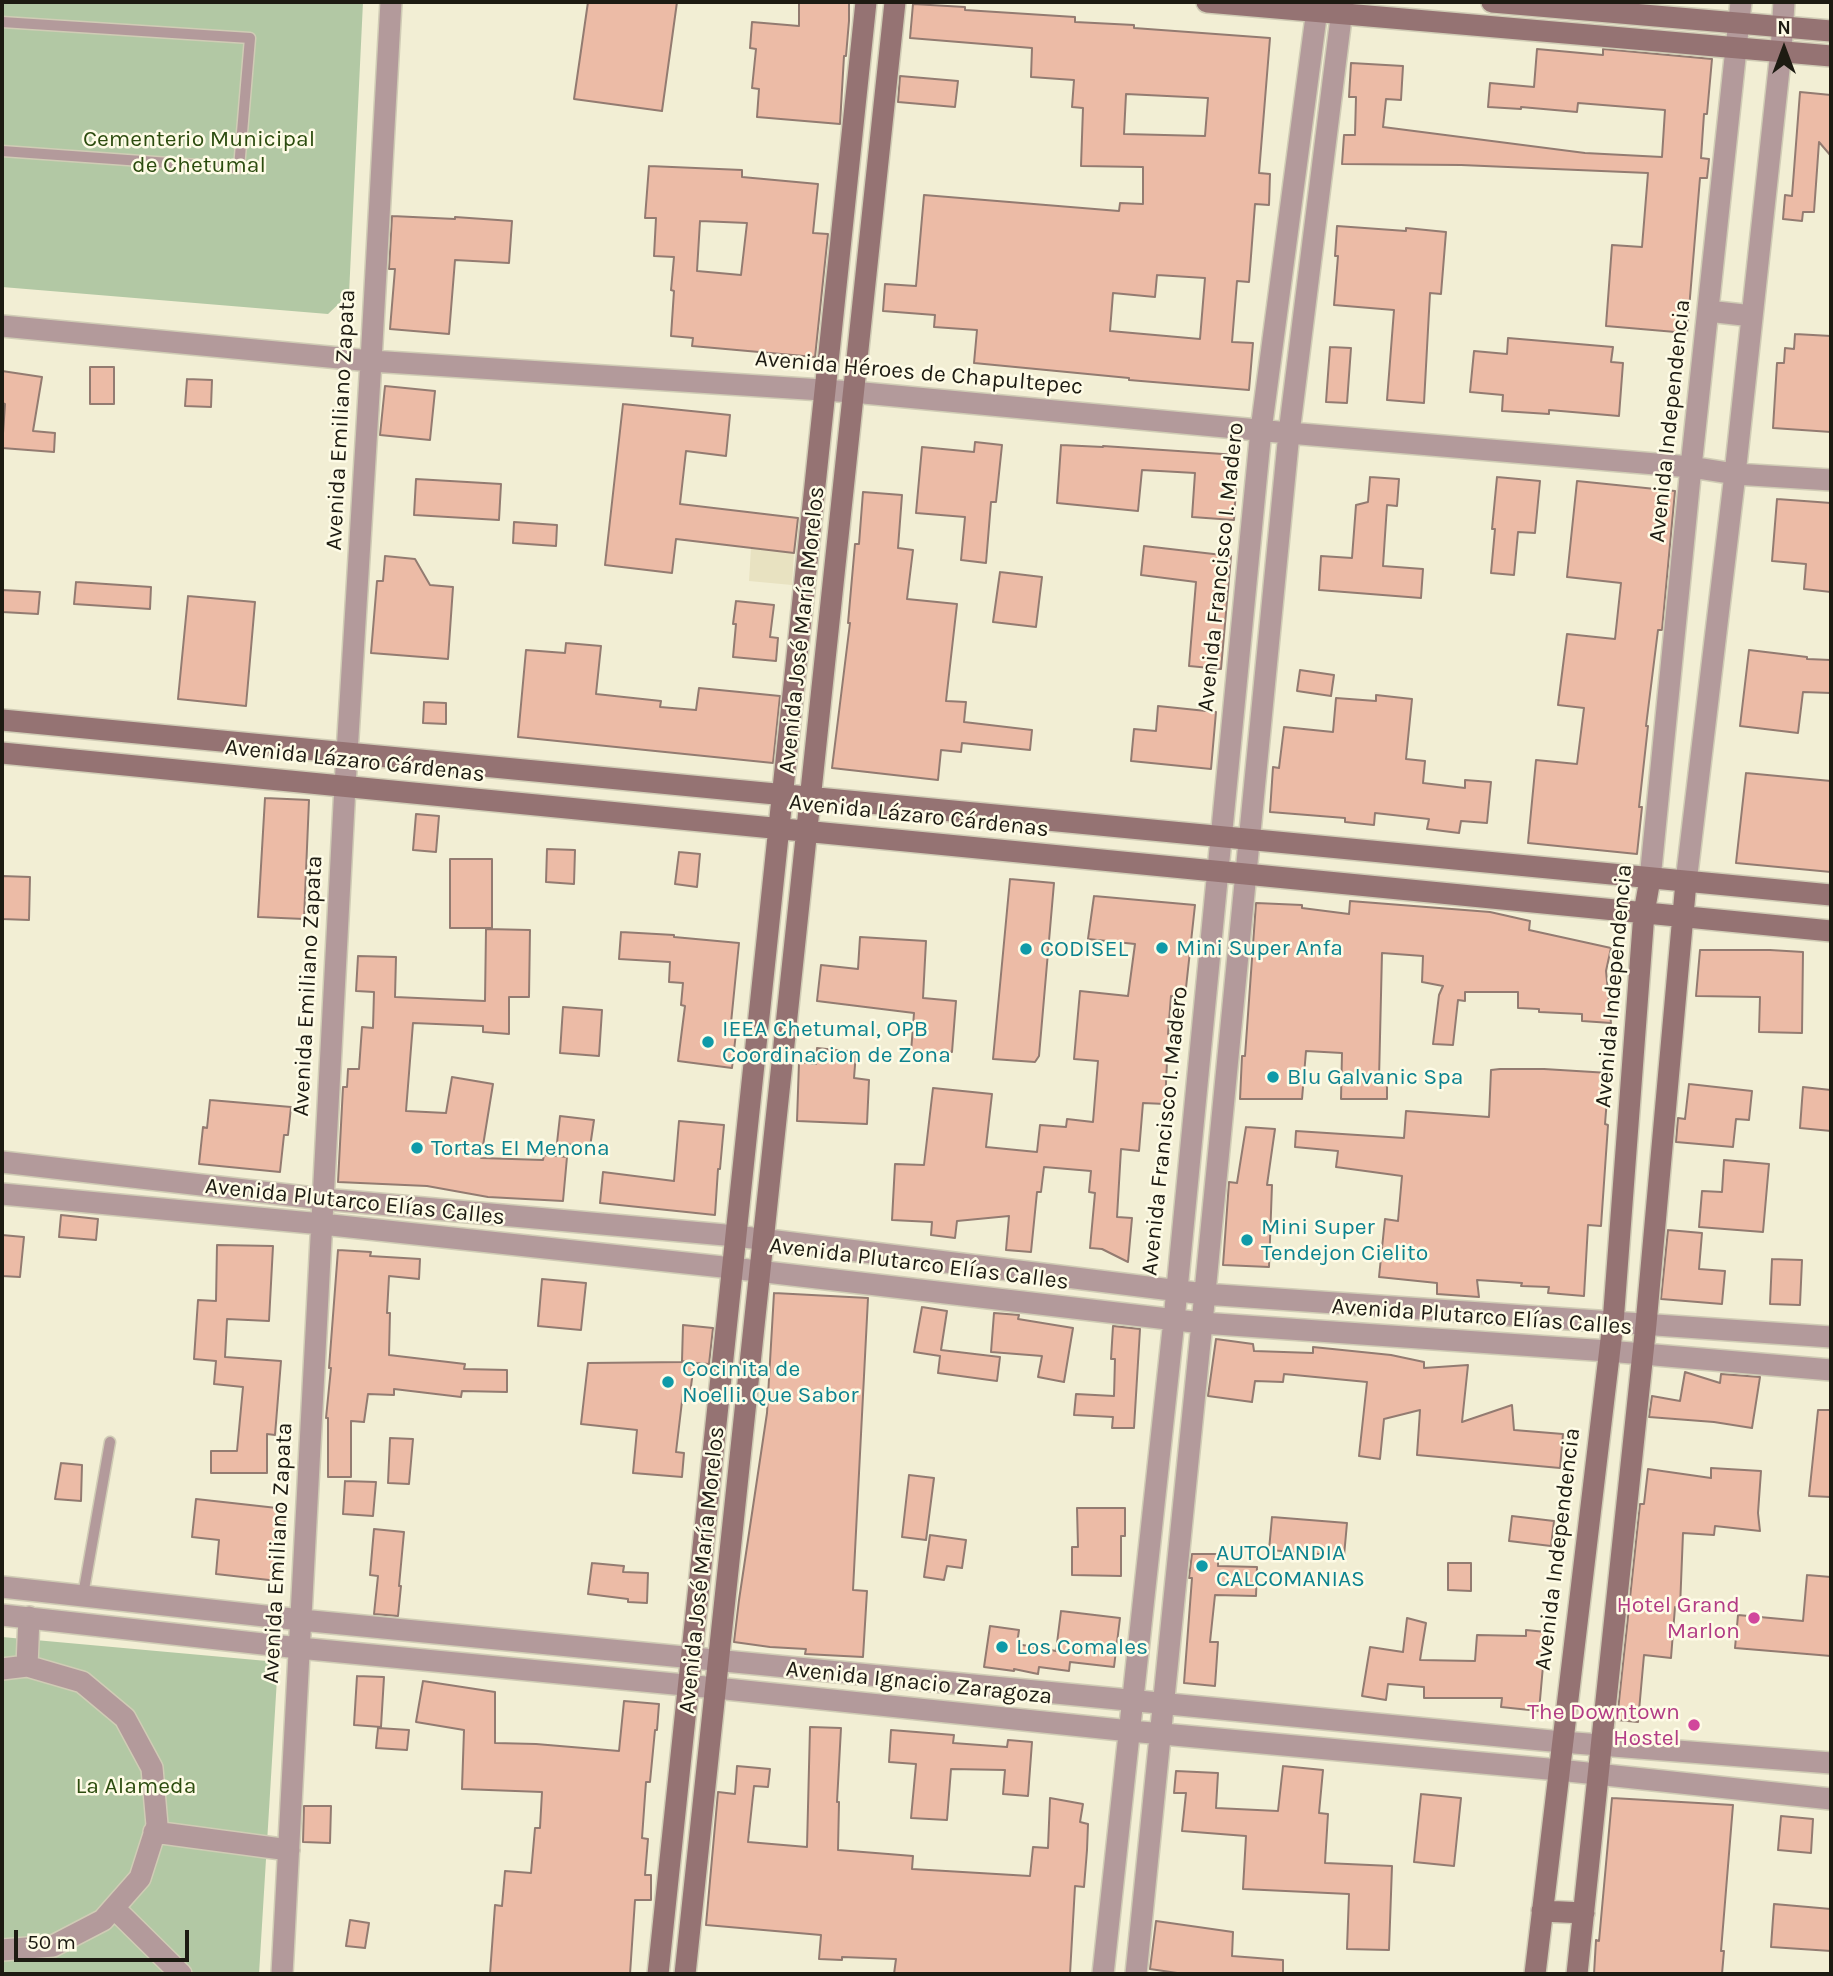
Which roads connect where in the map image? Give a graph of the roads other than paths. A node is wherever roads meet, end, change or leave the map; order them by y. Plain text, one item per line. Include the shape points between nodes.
1 (391, 2) edge
2 (866, 2) edge
3 (895, 2) edge
4 (1207, 2) edge
5 (1492, 2) edge
6 (1741, 2) edge
7 (1784, 2) edge
8 (1317, 6) edge
9 (1343, 8) edge
10 (2, 22) edge
11 (1738, 23) junction
12 (1781, 27) junction
13 (1831, 32) edge
14 (1737, 48) junction
15 (1781, 51) junction
16 (1831, 56) edge
17 (2, 151) edge
18 (1708, 311) junction
19 (1752, 316) junction
20 (2, 326) edge
21 (371, 361) junction
22 (825, 390) junction
23 (853, 392) junction
24 (1261, 430) junction
25 (1289, 433) junction
26 (1691, 467) junction
27 (1735, 474) junction
28 (1831, 480) edge
29 (2, 720) edge
30 (2, 753) edge
31 (346, 753) junction
32 (345, 786) junction
33 (782, 795) junction
34 (810, 798) junction
35 (779, 828) junction
36 (807, 831) junction
37 (1221, 837) junction
38 (1250, 840) junction
39 (1218, 871) junction
40 (1246, 874) junction
41 (1650, 878) junction
42 (1686, 882) junction
43 (1831, 895) edge
44 (1644, 913) junction
45 (1682, 916) junction
46 (1831, 930) edge
47 (2, 1162) edge
48 (2, 1194) edge
49 (323, 1199) junction
50 (322, 1224) junction
51 (736, 1236) junction
52 (763, 1240) junction
53 (732, 1268) junction
54 (760, 1272) junction
55 (1176, 1291) junction
56 (1205, 1294) junction
57 (1174, 1320) junction
58 (1202, 1323) junction
59 (1613, 1323) junction
60 (1646, 1324) junction
61 (1831, 1337) edge
62 (1608, 1351) junction
63 (1642, 1355) junction
64 (1831, 1370) edge
65 (110, 1442) dead end
66 (2, 1587) edge
67 (83, 1595) junction
68 (2, 1615) edge
69 (29, 1617) junction
70 (301, 1620) junction
71 (299, 1648) junction
72 (691, 1657) junction
73 (719, 1660) junction
74 (27, 1666) junction
75 (2, 1669) edge
76 (688, 1686) junction
77 (716, 1688) junction
78 (1132, 1699) junction
79 (1164, 1703) junction
80 (1130, 1731) junction
81 (1161, 1733) junction
82 (1562, 1742) junction
83 (1601, 1745) junction
84 (1831, 1763) edge
85 (1559, 1770) junction
86 (1599, 1774) junction
87 (1831, 1799) edge
88 (155, 1832) junction
89 (289, 1850) junction
90 (114, 1908) junction
91 (1542, 1911) junction
92 (1584, 1913) junction
93 (2, 1950) edge
94 (181, 1974) edge
95 (282, 1974) edge
96 (658, 1974) edge
97 (685, 1974) edge
98 (1103, 1974) edge
99 (1136, 1974) edge
100 (1535, 1974) edge
101 (1577, 1974) edge

1 - 21 street, Avenida Emiliano Zapata
2 - 22 main road, Avenida José María Morelos
3 - 23 main road, Avenida José María Morelos
4 - 8 main road
5 - 11 main road
6 - 11 street, Avenida Independencia
7 - 12 street
8 - 9 main road
8 - 24 street, Avenida Francisco I. Madero
9 - 14 main road
9 - 25 street
10 - 17 lane via 250,38 239,168
11 - 12 main road
11 - 14 street, Avenida Independencia
12 - 13 main road
12 - 15 street
14 - 15 main road
14 - 18 street, Avenida Independencia
15 - 16 main road
15 - 19 street
18 - 19 street
18 - 26 street, Avenida Independencia
19 - 27 street
20 - 21 street, Avenida Héroes de Chapultepec
21 - 22 street, Avenida Héroes de Chapultepec
21 - 31 street, Avenida Emiliano Zapata
22 - 23 street, Avenida Héroes de Chapultepec
22 - 33 main road, Avenida José María Morelos
23 - 24 street, Avenida Héroes de Chapultepec
23 - 34 main road, Avenida José María Morelos
24 - 25 street, Avenida Héroes de Chapultepec
24 - 37 street, Avenida Francisco I. Madero
25 - 26 street, Avenida Héroes de Chapultepec
25 - 38 street
26 - 27 street, Avenida Héroes de Chapultepec
26 - 41 street, Avenida Independencia
27 - 28 street, Avenida Héroes de Chapultepec
27 - 42 street
29 - 31 main road, Avenida Lázaro Cárdenas
30 - 32 main road, Avenida Lázaro Cárdenas
31 - 32 street, Avenida Emiliano Zapata
31 - 33 main road, Avenida Lázaro Cárdenas
32 - 35 main road, Avenida Lázaro Cárdenas
32 - 49 street, Avenida Emiliano Zapata
33 - 34 main road, Avenida Lázaro Cárdenas
33 - 35 main road, Avenida José María Morelos
34 - 36 main road, Avenida José María Morelos
34 - 37 main road, Avenida Lázaro Cárdenas
35 - 36 main road, Avenida Lázaro Cárdenas
35 - 51 main road, Avenida José María Morelos
36 - 39 main road, Avenida Lázaro Cárdenas
36 - 52 main road, Avenida José María Morelos
37 - 38 main road, Avenida Lázaro Cárdenas
37 - 39 street, Avenida Francisco I. Madero
38 - 40 street
38 - 41 main road, Avenida Lázaro Cárdenas
39 - 40 main road, Avenida Lázaro Cárdenas
39 - 55 street, Avenida Francisco I. Madero
40 - 44 main road, Avenida Lázaro Cárdenas
40 - 56 street
41 - 42 main road, Avenida Lázaro Cárdenas
41 - 44 main road, Avenida Independencia
42 - 43 main road, Avenida Lázaro Cárdenas
42 - 45 main road
44 - 45 main road, Avenida Lázaro Cárdenas
44 - 59 main road, Avenida Independencia
45 - 46 main road, Avenida Lázaro Cárdenas
45 - 60 main road
47 - 49 street, Avenida Plutarco Elías Calles
48 - 50 street, Avenida Plutarco Elías Calles
49 - 50 street, Avenida Emiliano Zapata
49 - 51 street, Avenida Plutarco Elías Calles
50 - 53 street, Avenida Plutarco Elías Calles
50 - 70 street, Avenida Emiliano Zapata
51 - 52 street, Avenida Plutarco Elías Calles
51 - 53 main road, Avenida José María Morelos
52 - 54 main road, Avenida José María Morelos
52 - 55 street, Avenida Plutarco Elías Calles
53 - 54 street, Avenida Plutarco Elías Calles
53 - 72 main road, Avenida José María Morelos
54 - 57 street, Avenida Plutarco Elías Calles
54 - 73 main road, Avenida José María Morelos
55 - 56 street, Avenida Plutarco Elías Calles
55 - 57 street, Avenida Francisco I. Madero
56 - 58 street
56 - 59 street, Avenida Plutarco Elías Calles
57 - 58 street, Avenida Plutarco Elías Calles
57 - 78 street, Avenida Francisco I. Madero
58 - 62 street, Avenida Plutarco Elías Calles
58 - 79 street
59 - 60 street, Avenida Plutarco Elías Calles
59 - 62 main road, Avenida Independencia
60 - 61 street, Avenida Plutarco Elías Calles
60 - 63 main road
62 - 63 street, Avenida Plutarco Elías Calles
62 - 82 main road, Avenida Independencia
63 - 64 street, Avenida Plutarco Elías Calles
63 - 83 main road
65 - 67 lane
66 - 67 street, Avenida Ignacio Zaragoza
67 - 70 street, Avenida Ignacio Zaragoza
68 - 69 street, Avenida Ignacio Zaragoza
69 - 71 street, Avenida Ignacio Zaragoza
69 - 74 street
70 - 71 street, Avenida Emiliano Zapata
70 - 72 street, Avenida Ignacio Zaragoza
71 - 76 street, Avenida Ignacio Zaragoza
71 - 89 street, Avenida Emiliano Zapata
72 - 73 street, Avenida Ignacio Zaragoza
72 - 76 main road, Avenida José María Morelos
73 - 77 main road, Avenida José María Morelos
73 - 78 street, Avenida Ignacio Zaragoza
74 - 75 street
74 - 88 street via 82,1682 125,1718 152,1768
76 - 77 street, Avenida Ignacio Zaragoza
76 - 96 main road, Avenida José María Morelos
77 - 80 street, Avenida Ignacio Zaragoza
77 - 97 main road, Avenida José María Morelos
78 - 79 street, Avenida Ignacio Zaragoza
78 - 80 street, Avenida Francisco I. Madero
79 - 81 street
79 - 82 street, Avenida Ignacio Zaragoza
80 - 81 street, Avenida Ignacio Zaragoza
80 - 98 street, Avenida Francisco I. Madero
81 - 85 street, Avenida Ignacio Zaragoza
81 - 99 street
82 - 83 street, Avenida Ignacio Zaragoza
82 - 85 main road, Avenida Independencia
83 - 84 street, Avenida Ignacio Zaragoza
83 - 86 main road
85 - 86 street, Avenida Ignacio Zaragoza
85 - 91 main road, Avenida Independencia
86 - 87 street, Avenida Ignacio Zaragoza
86 - 92 main road
88 - 89 street
88 - 90 street via 140,1878
89 - 95 street, Avenida Emiliano Zapata
90 - 93 street via 103,1920 53,1945
90 - 94 street
91 - 92 main road
91 - 100 main road, Avenida Independencia
92 - 101 main road

